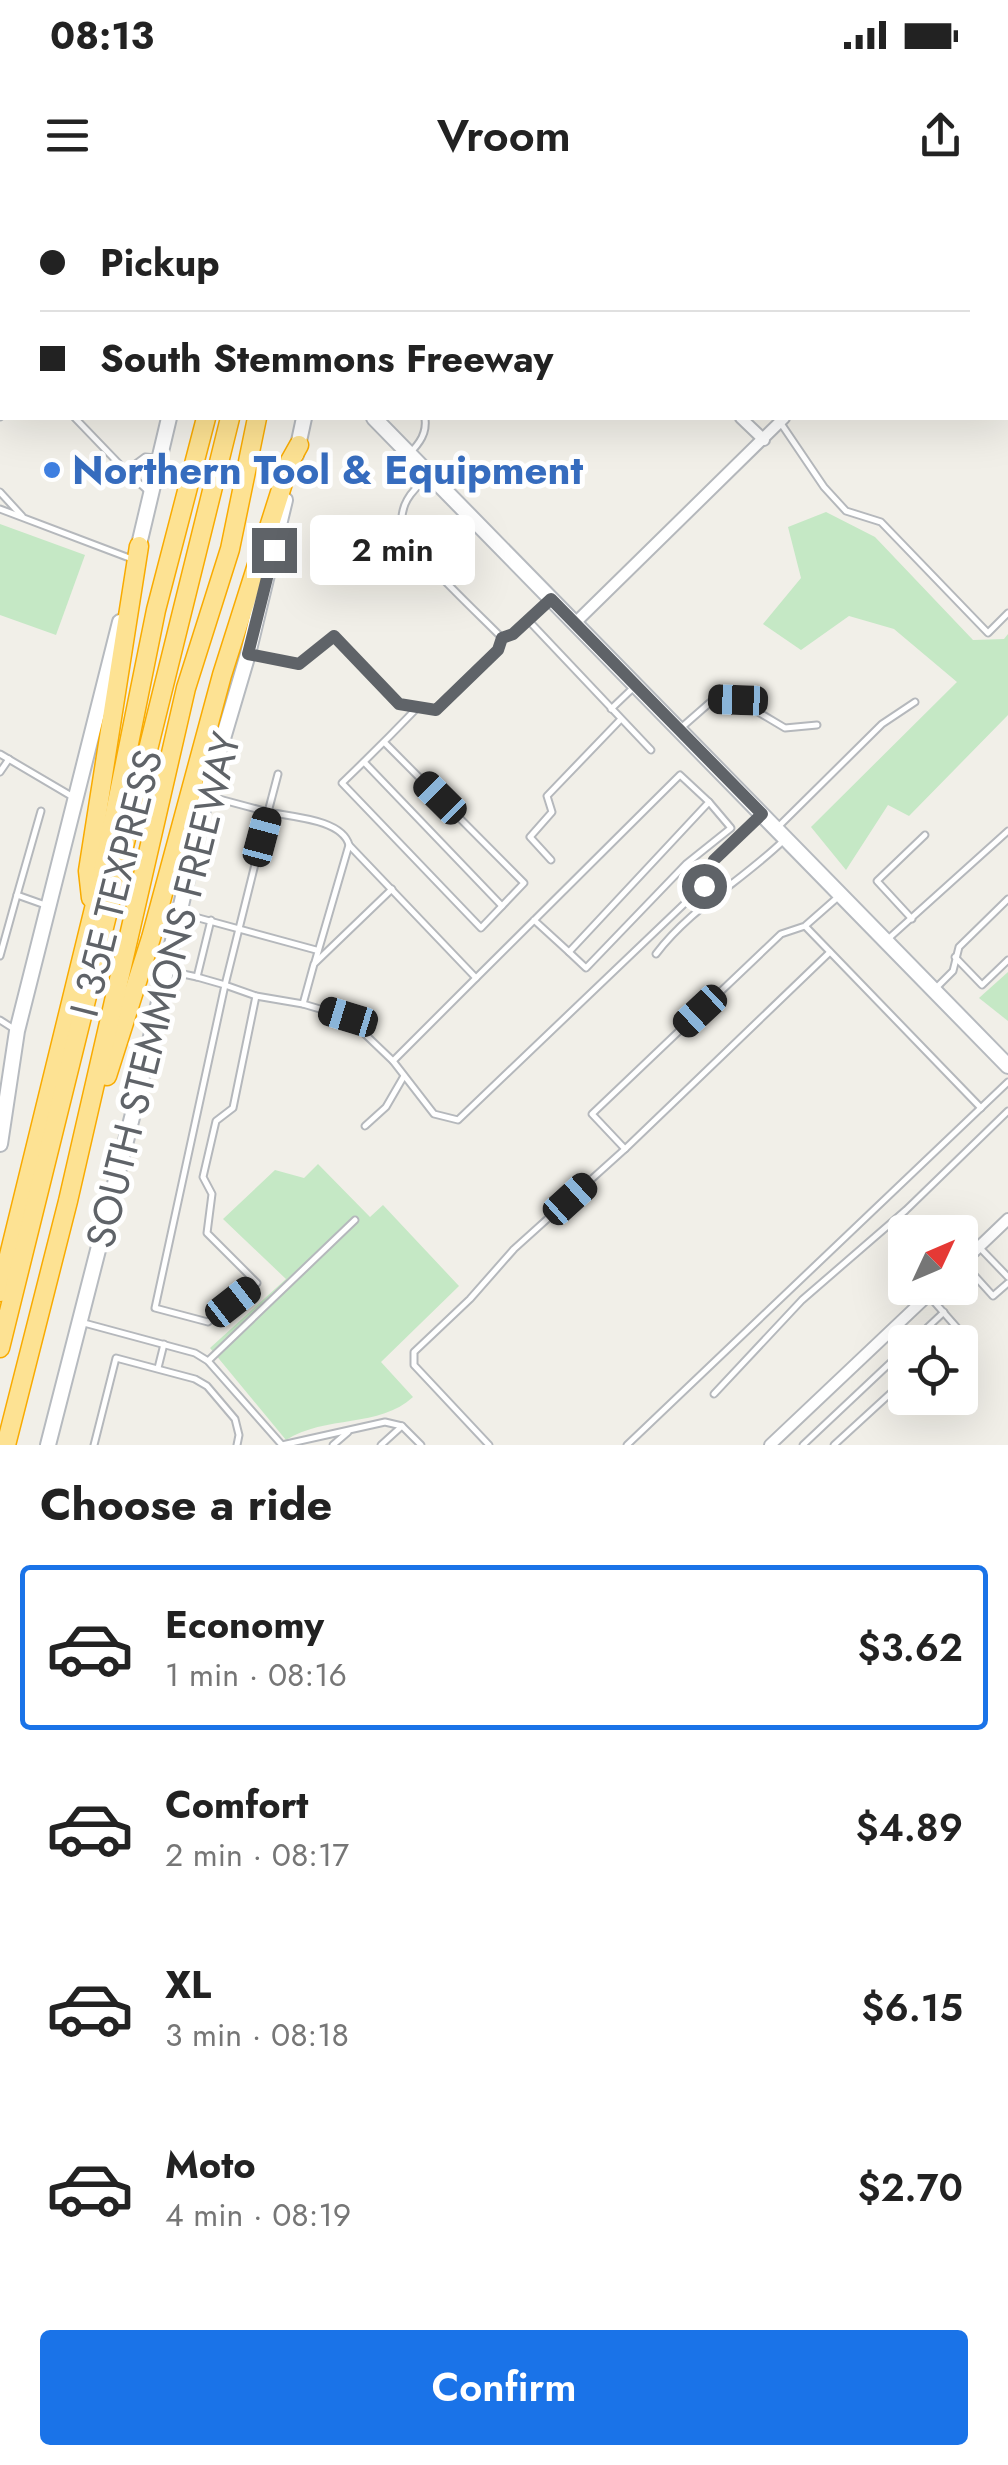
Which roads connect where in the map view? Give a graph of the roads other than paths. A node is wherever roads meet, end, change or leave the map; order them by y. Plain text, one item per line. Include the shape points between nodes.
1 (77, 420) edge
2 (169, 420) edge
3 (205, 420) edge
4 (230, 420) edge
5 (257, 420) edge
6 (304, 420) edge
7 (376, 420) edge
8 (424, 420) edge
9 (743, 420) edge
10 (782, 420) edge
11 (764, 440) junction
12 (299, 445) junction
13 (409, 454) junction
14 (160, 458) junction
15 (126, 470) junction
16 (430, 475) junction
17 (0, 492) edge
18 (151, 494) junction
19 (0, 509) edge
20 (25, 519) junction
21 (137, 552) junction
22 (551, 599) junction
23 (1008, 614) edge
24 (528, 620) junction
25 (576, 624) junction
26 (502, 638) junction
27 (248, 654) junction
28 (636, 685) junction
29 (915, 702) dead end
30 (418, 707) junction
31 (611, 709) junction
32 (621, 719) junction
33 (818, 725) dead end
34 (679, 730) junction
35 (384, 742) junction
36 (652, 750) dead end
37 (0, 754) edge
38 (8, 758) junction
39 (364, 762) junction
40 (0, 772) edge
41 (278, 774) dead end
42 (206, 796) junction
43 (76, 798) junction
44 (709, 802) junction
45 (41, 811) dead end
46 (268, 812) junction
47 (762, 814) junction
48 (1008, 831) edge
49 (781, 834) junction
50 (925, 836) dead end
51 (350, 845) junction
52 (551, 860) dead end
53 (392, 889) junction
54 (840, 894) junction
55 (17, 895) junction
56 (1008, 901) edge
57 (48, 906) junction
58 (502, 906) junction
59 (179, 912) junction
60 (93, 914) junction
61 (912, 919) junction
62 (211, 920) junction
63 (534, 920) junction
64 (806, 926) junction
65 (239, 927) junction
66 (886, 941) junction
67 (316, 950) junction
68 (568, 952) junction
69 (830, 952) junction
70 (656, 954) dead end
71 (0, 956) edge
72 (955, 957) junction
73 (1008, 960) edge
74 (314, 964) junction
75 (166, 970) junction
76 (197, 977) junction
77 (476, 978) junction
78 (226, 985) junction
79 (934, 990) junction
80 (256, 996) junction
81 (303, 1004) junction
82 (0, 1020) edge
83 (17, 1030) junction
84 (393, 1061) junction
85 (1008, 1066) edge
86 (404, 1076) junction
87 (1008, 1082) edge
88 (981, 1108) junction
89 (1008, 1111) edge
90 (3, 1120) edge
91 (365, 1126) dead end
92 (0, 1144) edge
93 (625, 1149) junction
94 (68, 1200) junction
95 (1008, 1219) edge
96 (355, 1220) dead end
97 (979, 1246) joint
98 (1008, 1280) edge
99 (978, 1281) edge
100 (0, 1292) edge
101 (918, 1305) edge
102 (940, 1305) edge
103 (944, 1312) junction
104 (80, 1322) junction
105 (930, 1325) edge
106 (955, 1325) edge
107 (164, 1344) junction
108 (0, 1348) edge
109 (208, 1362) junction
110 (888, 1365) edge
111 (158, 1368) junction
112 (714, 1394) dead end
113 (888, 1396) edge
114 (244, 1404) junction
115 (232, 1414) junction
116 (402, 1426) junction
117 (350, 1430) junction
118 (775, 1444) edge
119 (6, 1445) edge
120 (48, 1445) edge
121 (94, 1445) edge
122 (237, 1445) edge
123 (333, 1445) edge
124 (381, 1445) edge
125 (421, 1445) edge
126 (490, 1445) edge
127 (627, 1445) edge
128 (803, 1445) edge
129 (834, 1445) edge

1 - 15 lane
2 - 14 main road
3 - 60 highway via 142,673
4 - 108 highway, I 35E TEXPRESS
5 - 94 highway, SOUTH STEMMONS FREEWAY via 230,549 156,811
6 - 12 main road, SOUTH STEMMONS FREEWAY
7 - 13 main road
8 - 13 lane via 426,429
9 - 11 street
10 - 11 street
10 - 23 lane via 846,511 882,522 988,632
11 - 25 street
12 - 27 main road, SOUTH STEMMONS FREEWAY
12 - 94 highway via 222,674 151,938
13 - 16 main road
14 - 15 lane via 145,457
14 - 18 main road
15 - 18 lane
16 - 22 main road
16 - 26 lane via 402,510 406,538
17 - 20 lane
18 - 21 main road
19 - 20 lane
20 - 21 lane
21 - 43 main road
21 - 60 highway via 88,871
22 - 24 lane
22 - 25 main road
24 - 26 lane
24 - 31 lane
25 - 28 main road
26 - 30 lane via 498,650 436,710
27 - 30 lane via 299,664 334,636 399,704
27 - 42 main road, SOUTH STEMMONS FREEWAY
28 - 31 lane
28 - 34 main road
29 - 49 lane via 812,790
30 - 35 lane
31 - 32 lane
32 - 36 lane
32 - 52 lane via 548,796 552,812 530,838
33 - 34 lane via 785,728 738,700 714,699
34 - 47 main road
35 - 39 lane
35 - 58 lane via 524,883
37 - 38 lane
38 - 40 lane
38 - 43 lane
39 - 58 lane
39 - 58 lane via 342,784 481,928
41 - 46 lane
42 - 46 lane
42 - 59 main road, SOUTH STEMMONS FREEWAY
43 - 57 main road
44 - 63 lane via 680,775
44 - 68 lane
44 - 68 lane via 731,828 686,864 586,968
45 - 55 lane
46 - 51 lane via 332,826
46 - 65 lane
47 - 49 main road
47 - 86 lane via 714,860 704,886 458,1120 434,1114
48 - 61 lane
49 - 54 main road
49 - 70 lane via 760,863 706,902
50 - 61 lane via 878,881
51 - 53 lane
51 - 67 lane
53 - 74 lane
53 - 77 lane
54 - 64 lane
54 - 66 main road
55 - 57 lane
55 - 71 lane
56 - 72 lane
57 - 83 main road
59 - 62 lane
59 - 75 main road, SOUTH STEMMONS FREEWAY
60 - 100 highway
61 - 66 lane
62 - 65 lane
62 - 76 lane
63 - 68 lane
63 - 77 lane
64 - 69 lane
64 - 93 lane via 782,934 592,1114
65 - 67 lane
65 - 78 lane
66 - 79 main road
67 - 74 lane
69 - 88 lane
69 - 93 lane
72 - 73 lane via 982,985
72 - 79 lane via 953,970
74 - 81 lane
75 - 76 lane
75 - 104 main road, SOUTH STEMMONS FREEWAY
76 - 78 lane
77 - 84 lane
78 - 80 lane
78 - 80 lane via 154,1308 208,1322 258,1283 207,1233 212,1194 203,1178 216,1121 232,1108
79 - 85 main road
80 - 81 lane
81 - 84 lane via 348,1017
82 - 83 lane
83 - 90 main road
84 - 86 lane
86 - 91 lane
87 - 88 lane
88 - 127 lane
89 - 112 lane via 802,1300
90 - 92 main road
93 - 126 lane via 414,1352 414,1365
94 - 119 highway, SOUTH STEMMONS FREEWAY
95 - 97 street
96 - 109 lane
97 - 98 lane
98 - 99 lane via 993,1296
101 - 118 street
102 - 103 lane
103 - 105 lane
103 - 106 lane
104 - 107 lane
104 - 120 main road, SOUTH STEMMONS FREEWAY
107 - 109 lane
107 - 111 lane
109 - 114 lane
110 - 128 lane
111 - 115 lane via 195,1378
111 - 121 lane via 116,1358
113 - 129 lane
114 - 115 lane
114 - 117 lane via 282,1445
115 - 122 lane
116 - 117 lane via 385,1422
116 - 124 lane
116 - 125 lane
117 - 123 lane

